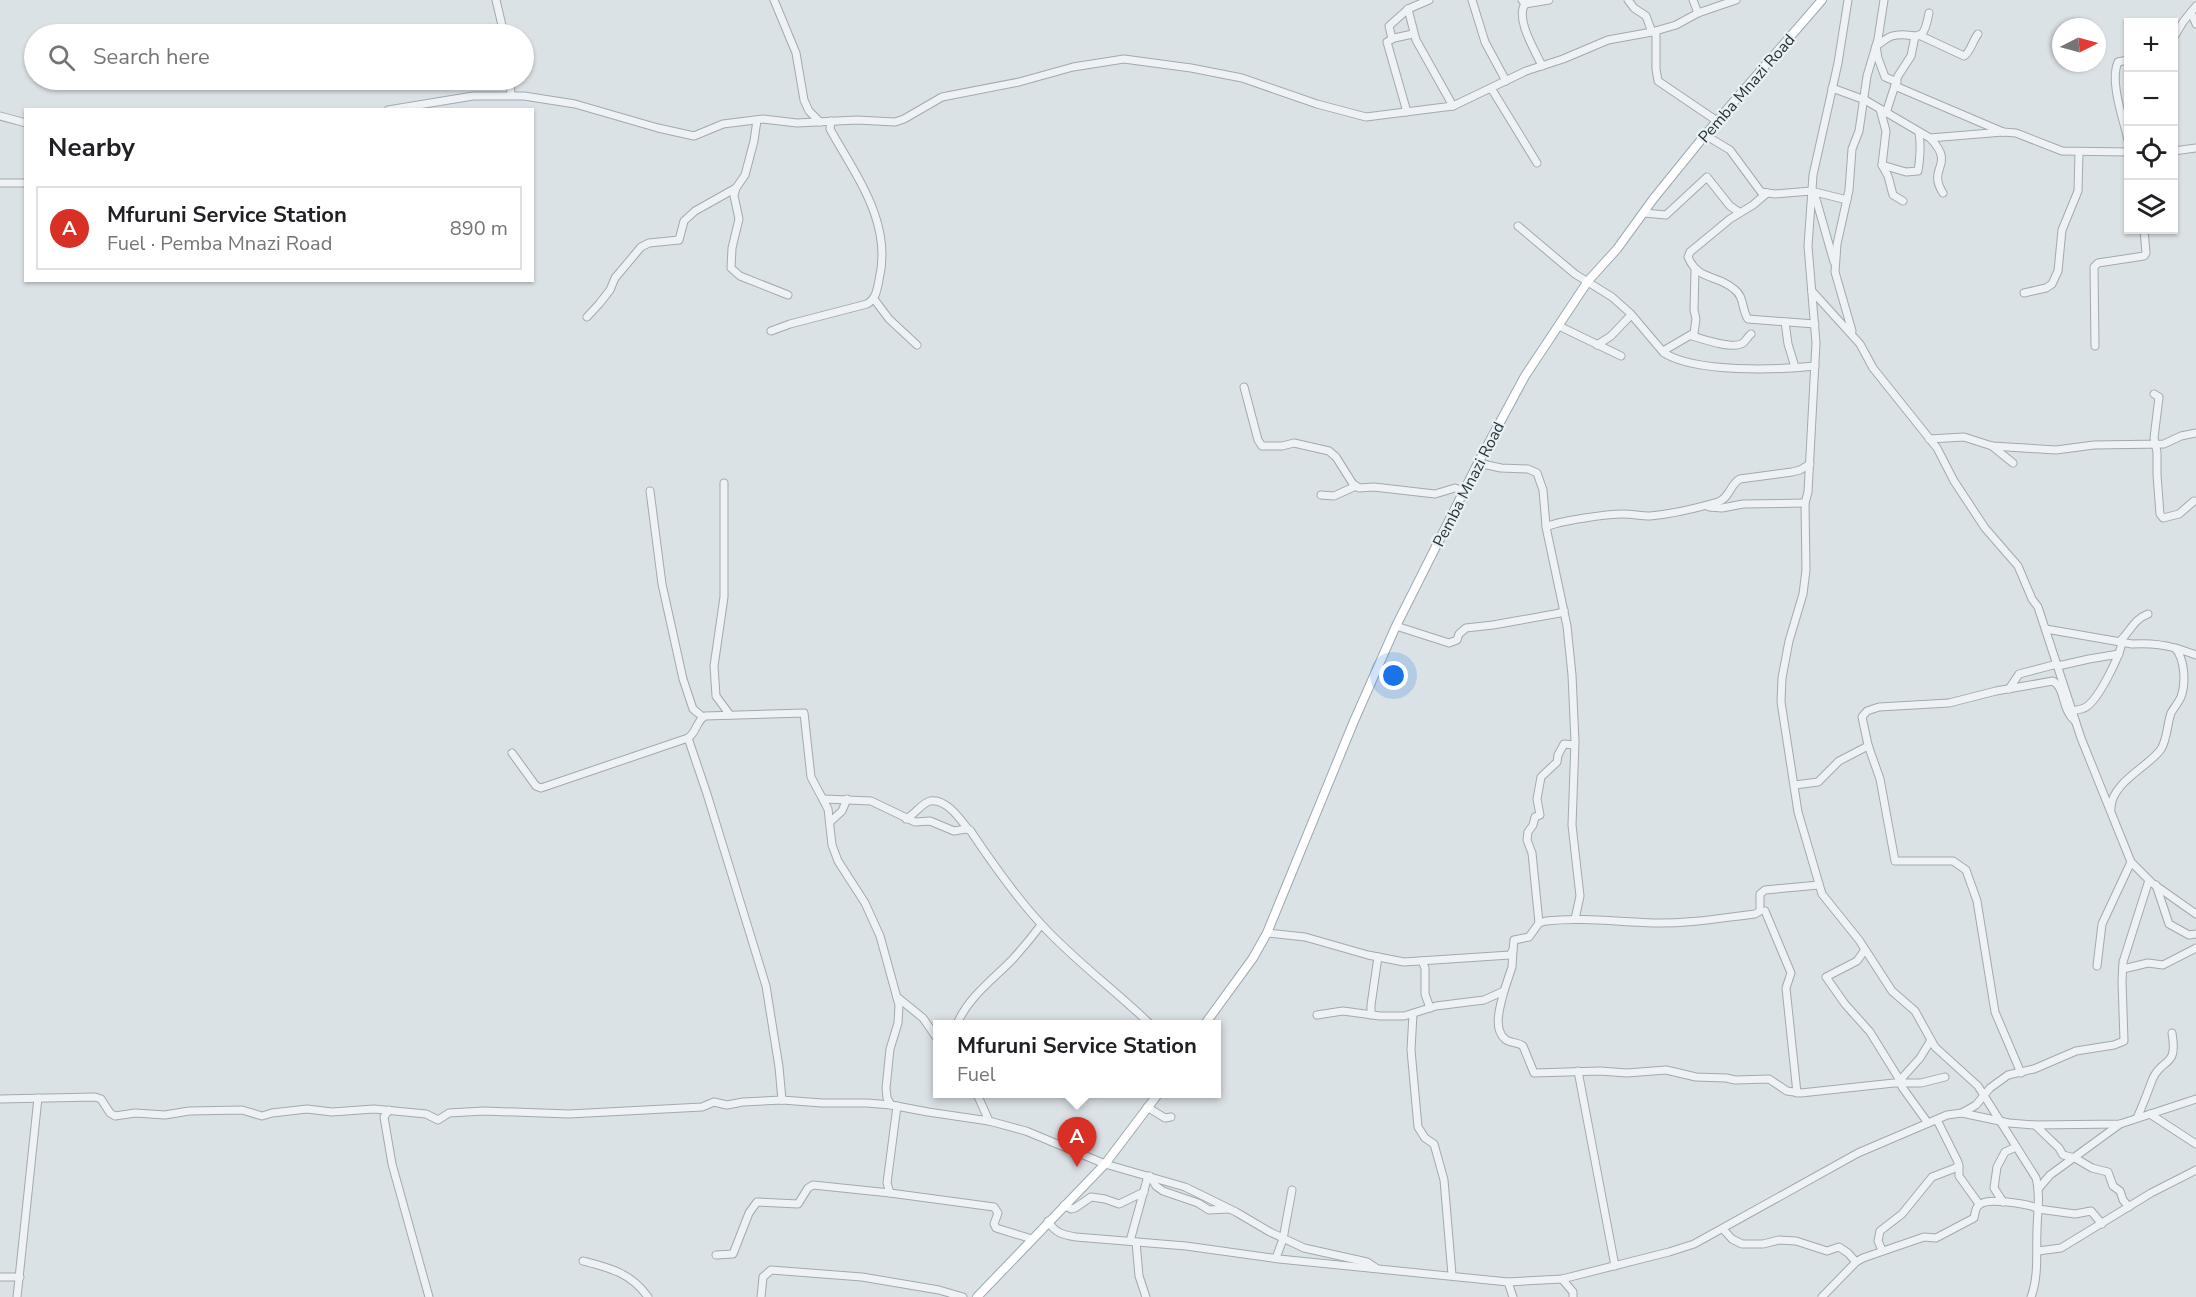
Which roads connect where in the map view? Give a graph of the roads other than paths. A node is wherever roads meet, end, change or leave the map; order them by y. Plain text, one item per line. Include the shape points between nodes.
1 (496, 0) edge
2 (774, 0) edge
3 (1429, 0) edge
4 (1472, 0) edge
5 (1549, 0) edge
6 (1628, 0) edge
7 (1693, 0) edge
8 (1736, 0) edge
9 (1822, 0) edge
10 (1848, 0) edge
11 (1884, 0) edge
12 (1523, 2) edge
13 (1419, 3) edge
14 (1408, 9) junction
15 (2194, 9) edge
16 (1698, 14) junction
17 (1929, 14) dead end
18 (502, 24) edge
19 (2196, 24) edge
20 (2178, 31) edge
21 (1654, 32) junction
22 (1413, 34) junction
23 (1978, 34) dead end
24 (1916, 36) junction
25 (1392, 39) junction
26 (1876, 46) junction
27 (2124, 61) edge
28 (1542, 66) junction
29 (1506, 81) junction
30 (1896, 84) junction
31 (1491, 88) junction
32 (1832, 88) junction
33 (511, 90) edge
34 (511, 95) junction
35 (1865, 100) junction
36 (1453, 106) junction
37 (400, 108) edge
38 (1883, 111) junction
39 (1407, 112) junction
40 (0, 116) edge
41 (757, 120) junction
42 (831, 121) junction
43 (1717, 121) junction
44 (24, 122) edge
45 (820, 122) junction
46 (2124, 126) edge
47 (2003, 132) junction
48 (1919, 133) junction
49 (1705, 135) junction
50 (1930, 138) junction
51 (2196, 148) edge
52 (2178, 150) edge
53 (2124, 151) edge
54 (2079, 152) junction
55 (1537, 163) dead end
56 (1882, 165) junction
57 (0, 183) edge
58 (24, 183) edge
59 (736, 188) junction
60 (1813, 191) junction
61 (1767, 193) junction
62 (1943, 193) dead end
63 (1847, 200) junction
64 (1903, 201) dead end
65 (1739, 212) junction
66 (1644, 213) junction
67 (1518, 226) dead end
68 (2144, 234) edge
69 (1835, 265) junction
70 (1695, 270) junction
71 (1588, 281) junction
72 (1812, 291) junction
73 (2024, 293) dead end
74 (788, 295) dead end
75 (874, 299) junction
76 (1631, 315) junction
77 (587, 317) dead end
78 (1785, 322) junction
79 (1815, 324) junction
80 (1559, 326) junction
81 (771, 331) dead end
82 (1751, 334) dead end
83 (1692, 336) junction
84 (1853, 336) junction
85 (916, 345) dead end
86 (1597, 345) junction
87 (2095, 346) dead end
88 (1663, 351) junction
89 (1621, 356) dead end
90 (1815, 366) junction
91 (1795, 368) junction
92 (1244, 387) dead end
93 (2154, 394) dead end
94 (2196, 433) edge
95 (1929, 439) junction
96 (2156, 445) junction
97 (1992, 446) junction
98 (2013, 462) dead end
99 (1478, 463) junction
100 (1810, 464) junction
101 (724, 483) dead end
102 (1356, 486) junction
103 (650, 490) dead end
104 (1465, 491) junction
105 (1321, 495) dead end
106 (2194, 501) dead end
107 (1805, 503) junction
108 (1700, 506) junction
109 (1546, 526) junction
110 (1564, 610) junction
111 (2148, 614) dead end
112 (1396, 626) junction
113 (2046, 629) junction
114 (2121, 642) junction
115 (2175, 648) junction
116 (2119, 654) junction
117 (2196, 655) edge
118 (2058, 665) junction
119 (2009, 689) junction
120 (2072, 711) junction
121 (730, 715) junction
122 (703, 717) junction
123 (2076, 722) junction
124 (688, 738) junction
125 (1574, 745) junction
126 (1868, 745) junction
127 (512, 753) dead end
128 (1794, 786) junction
129 (824, 799) junction
130 (847, 799) junction
131 (2112, 810) junction
132 (906, 819) junction
133 (830, 822) junction
134 (968, 829) junction
135 (2132, 862) junction
136 (2152, 882) junction
137 (1819, 885) junction
138 (1765, 911) dead end
139 (2196, 914) edge
140 (1575, 919) junction
141 (1539, 923) junction
142 (1041, 925) junction
143 (1267, 933) junction
144 (2196, 934) edge
145 (2196, 948) edge
146 (1513, 950) junction
147 (1864, 951) junction
148 (1378, 957) junction
149 (1422, 961) junction
150 (2097, 966) dead end
151 (2122, 969) junction
152 (1504, 991) junction
153 (897, 997) junction
154 (1430, 1008) junction
155 (1317, 1014) dead end
156 (1413, 1014) junction
157 (1371, 1015) junction
158 (959, 1020) edge
159 (1145, 1020) edge
160 (1208, 1020) edge
161 (933, 1032) edge
162 (2172, 1033) dead end
163 (1931, 1040) junction
164 (1578, 1071) junction
165 (2021, 1073) junction
166 (1945, 1077) dead end
167 (1901, 1083) junction
168 (1797, 1093) junction
169 (1984, 1095) junction
170 (38, 1098) junction
171 (979, 1098) edge
172 (1155, 1098) edge
173 (2196, 1099) edge
174 (0, 1100) edge
175 (782, 1100) junction
176 (894, 1105) junction
177 (1147, 1107) junction
178 (389, 1110) junction
179 (1962, 1113) junction
180 (2150, 1114) junction
181 (1171, 1117) dead end
182 (2138, 1118) junction
183 (1936, 1120) junction
184 (989, 1121) junction
185 (1998, 1121) junction
186 (1928, 1123) junction
187 (2120, 1124) junction
188 (2035, 1125) junction
189 (2196, 1144) edge
190 (2016, 1147) junction
191 (2075, 1158) junction
192 (1105, 1164) junction
193 (1959, 1165) junction
194 (2196, 1170) edge
195 (1149, 1176) junction
196 (2038, 1189) junction
197 (1292, 1190) dead end
198 (1144, 1192) junction
199 (890, 1193) junction
200 (2003, 1202) junction
201 (1979, 1204) junction
202 (1064, 1205) junction
203 (2129, 1207) junction
204 (2037, 1208) junction
205 (1048, 1221) junction
206 (2102, 1224) junction
207 (1723, 1228) junction
208 (1032, 1239) junction
209 (1283, 1239) junction
210 (1133, 1242) junction
211 (1882, 1250) junction
212 (2038, 1251) junction
213 (716, 1255) dead end
214 (1276, 1258) junction
215 (583, 1262) dead end
216 (1856, 1262) junction
217 (1615, 1266) junction
218 (1376, 1268) junction
219 (1452, 1275) junction
220 (0, 1277) edge
221 (20, 1277) junction
222 (1562, 1279) junction
223 (1508, 1282) junction
224 (17, 1297) edge
225 (429, 1297) edge
226 (648, 1297) edge
227 (760, 1297) edge
228 (963, 1297) edge
229 (978, 1297) edge
230 (1146, 1297) edge
231 (1513, 1297) edge
232 (1573, 1297) edge
233 (1822, 1297) edge
234 (2031, 1297) edge

1 - 18 street
2 - 45 street via 796,53 804,100
3 - 13 street
4 - 29 street via 1485,42
5 - 12 street
6 - 21 street via 1646,16
7 - 16 street
8 - 16 street
9 - 43 main road, Pemba Mnazi Road
10 - 32 street
11 - 26 street
12 - 28 street via 1526,31
13 - 14 street
14 - 22 street
14 - 25 street via 1389,26
15 - 19 street
15 - 20 street
16 - 21 street
17 - 24 street via 1927,27
21 - 28 street via 1608,40
21 - 43 street via 1658,81
22 - 25 street
22 - 36 street
23 - 24 street via 1964,56
24 - 26 street via 1890,37
24 - 30 street via 1911,56
25 - 39 street via 1387,42
26 - 30 street via 1885,77
26 - 35 street
27 - 46 street via 2118,62 2116,71
28 - 29 street
29 - 31 street
30 - 38 street
30 - 47 street
31 - 36 street
31 - 55 street
32 - 35 street
32 - 60 street
33 - 34 street
34 - 37 street via 473,96
34 - 41 street via 575,104 692,136 723,124
35 - 38 street
35 - 63 street via 1852,149
36 - 39 street
38 - 48 street
38 - 56 street via 1886,131
39 - 42 street via 1362,117 1242,78 1124,59 942,97 900,121
40 - 44 street
41 - 45 street
41 - 59 street via 745,175
42 - 45 street
42 - 75 street via 830,129 877,217 883,254
43 - 49 main road, Pemba Mnazi Road
47 - 50 street
47 - 54 street via 2062,151
48 - 50 street
48 - 56 street via 1918,171
49 - 61 street via 1730,150 1757,189
49 - 66 main road, Pemba Mnazi Road
50 - 62 street via 1942,155 1937,179
51 - 52 street
53 - 54 street
54 - 73 street via 2078,190 2062,230 2058,271 2046,288
56 - 64 street via 1893,195
57 - 58 street
59 - 74 street via 738,219 731,270
59 - 77 street via 694,211 684,221 679,240 641,247
60 - 61 street
60 - 63 street
60 - 69 street
60 - 72 street via 1808,246
61 - 65 street
63 - 69 street
65 - 66 street via 1707,177 1666,215
65 - 70 street via 1690,252 1688,257
66 - 71 main road, Pemba Mnazi Road
67 - 71 street
68 - 87 street via 2144,256 2098,262 2094,267
69 - 84 street
70 - 78 street via 1736,290 1748,318
70 - 83 street via 1696,319
71 - 76 street
71 - 80 main road, Pemba Mnazi Road
72 - 79 street
72 - 84 street
75 - 81 street
75 - 85 street
76 - 86 street
76 - 88 street
78 - 79 street
78 - 91 street
79 - 90 street
80 - 86 street
80 - 99 main road, Pemba Mnazi Road via 1525,376
82 - 83 street via 1737,345
83 - 88 street
84 - 95 street
86 - 89 street
88 - 91 street via 1701,366
90 - 91 street
90 - 100 street
92 - 102 street via 1261,445 1277,447 1294,442 1326,450 1336,457
93 - 96 street via 2159,397
94 - 96 street
95 - 97 street via 1964,437
95 - 113 street via 1985,528 2018,566
96 - 97 street via 2123,443 2056,450
96 - 106 street via 2161,516 2179,514
97 - 98 street
99 - 104 main road, Pemba Mnazi Road
99 - 109 street via 1537,473 1543,490
100 - 107 street
100 - 108 street via 1792,472 1740,479 1724,499
101 - 121 street via 724,597 714,666 716,696
102 - 104 street via 1435,494 1455,488
102 - 105 street via 1334,496
103 - 122 street via 662,584 683,680 693,709
104 - 112 main road, Pemba Mnazi Road
107 - 108 street
107 - 128 street via 1804,586 1780,693
108 - 109 street via 1664,514 1622,514
109 - 110 street
110 - 112 street via 1466,628 1449,643
110 - 125 street via 1572,675
111 - 114 street via 2136,619
112 - 143 main road, Pemba Mnazi Road
113 - 114 street
113 - 118 street
114 - 115 street
114 - 116 street
115 - 117 street
115 - 131 street via 2181,657 2183,688 2171,713 2162,748 2124,781 2111,803
116 - 118 street
116 - 120 street via 2098,695 2088,705
118 - 119 street via 2019,674
118 - 120 street
119 - 123 street via 2057,683 2067,712
119 - 126 street via 1949,703 1867,711 1862,717
120 - 123 street
121 - 122 street
121 - 129 street via 804,713 811,777
122 - 124 street
123 - 131 street
124 - 127 street via 541,788
124 - 175 street via 766,986
125 - 140 street via 1572,825 1580,896
125 - 141 street via 1564,744 1557,762 1542,775 1537,799 1540,813 1527,834
126 - 128 street via 1839,761 1818,782
126 - 165 street via 1880,779 1895,861 1953,861 1966,870 1972,881 1995,1012
128 - 137 street
129 - 130 street
129 - 133 street
130 - 132 street via 871,801
130 - 133 street via 842,811
131 - 135 street
132 - 134 street via 933,822 954,831
132 - 134 street via 934,801 949,808
133 - 153 street via 838,861 862,896 880,936
134 - 142 street
135 - 136 street
135 - 150 street via 2102,924
136 - 139 street
136 - 144 street via 2169,924 2189,935
136 - 151 street
137 - 140 street via 1766,890 1760,894 1760,911 1755,914 1652,923
137 - 147 street
138 - 168 street via 1791,973 1786,988
140 - 141 street
141 - 146 street via 1532,935 1514,940
142 - 158 street via 975,997
142 - 159 street
143 - 148 street via 1305,937
143 - 160 main road, Pemba Mnazi Road
145 - 151 street via 2163,965 2148,963
146 - 149 street via 1510,955
146 - 152 street
147 - 163 street via 1892,990 1915,1011
147 - 167 street via 1857,961 1826,977 1870,1032
148 - 149 street
148 - 157 street
149 - 154 street
151 - 165 street via 2124,1041 2076,1051
152 - 154 street via 1484,1000
152 - 164 street via 1499,1029 1506,1040 1527,1050 1534,1073
153 - 161 street
153 - 176 street via 900,1013 890,1049 886,1088 887,1098
154 - 156 street
155 - 157 street via 1343,1011
156 - 157 street
156 - 219 street via 1411,1050 1418,1127 1434,1144 1442,1171
162 - 182 street via 2172,1056 2156,1074
163 - 167 street
163 - 169 street
164 - 168 street via 1634,1073 1653,1069 1696,1077 1769,1079
164 - 217 street
165 - 169 street via 2001,1079
166 - 167 street
167 - 168 street
167 - 186 street
169 - 179 street
169 - 185 street
170 - 174 street
170 - 178 street via 99,1098 115,1116 189,1111 242,1110 262,1116 306,1109
170 - 221 street
171 - 184 street
172 - 177 main road
173 - 180 street
175 - 176 street
175 - 178 street via 582,1113 449,1113 438,1120 426,1114
176 - 184 street
176 - 199 street via 887,1184
177 - 181 street via 1165,1118
177 - 192 main road
178 - 225 street via 384,1121 388,1144
179 - 183 street
179 - 185 street
180 - 182 street
180 - 189 street
182 - 187 street
183 - 186 street
183 - 193 street
184 - 192 street via 1026,1131
185 - 188 street
185 - 190 street
186 - 207 street via 1858,1153
187 - 188 street
187 - 191 street
188 - 191 street via 2062,1155
190 - 196 street via 2036,1178
190 - 200 street via 2005,1152 1997,1167 1994,1188
191 - 196 street via 2050,1175
191 - 203 street via 2108,1172 2112,1186 2120,1191
192 - 195 street
192 - 202 main road
193 - 201 street via 1959,1176
193 - 211 street via 1932,1177 1902,1214 1880,1231 1878,1241
194 - 203 street
195 - 198 street
195 - 209 street via 1232,1209
196 - 204 street
197 - 209 street
198 - 202 street via 1119,1204 1091,1197 1075,1208
198 - 210 street
199 - 208 street via 994,1207 998,1213 996,1228
199 - 213 street via 813,1185 798,1204 754,1203 733,1254
200 - 201 street
200 - 204 street
201 - 211 street via 1974,1218 1936,1238 1924,1237
202 - 205 main road
203 - 206 street
204 - 206 street via 2075,1214 2091,1211
204 - 212 street
205 - 208 main road
205 - 210 street via 1062,1234
206 - 212 street via 2061,1248
207 - 216 street via 1742,1244 1779,1240 1827,1251 1839,1247
207 - 217 street via 1683,1248
208 - 229 main road
209 - 214 street
209 - 218 street via 1304,1248 1367,1262
210 - 214 street
210 - 230 street
211 - 216 street
212 - 234 street
214 - 218 street
215 - 226 street via 627,1275
216 - 233 street
217 - 222 street
218 - 219 street
219 - 223 street
220 - 221 street
221 - 224 street
222 - 223 street
222 - 232 street
223 - 231 street
227 - 228 street via 763,1277 771,1270 862,1277

